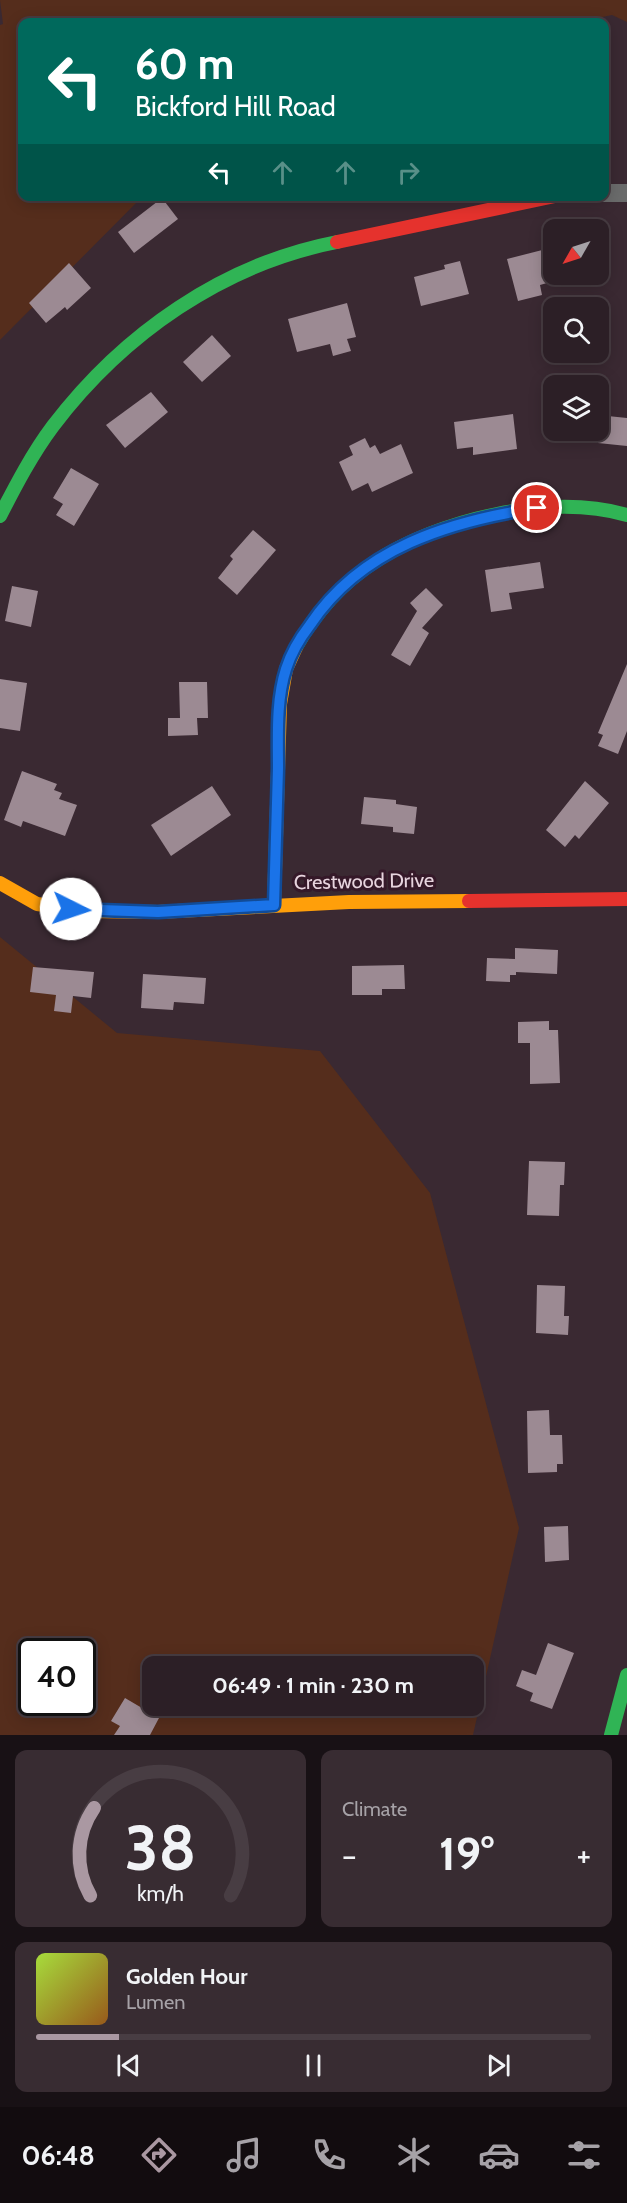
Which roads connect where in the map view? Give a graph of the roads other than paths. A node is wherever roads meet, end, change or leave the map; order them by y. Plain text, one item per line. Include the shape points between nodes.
1 (609, 193) edge
2 (627, 193) edge
3 (531, 201) edge
4 (627, 515) edge
5 (0, 516) edge
6 (0, 883) edge
7 (627, 899) edge
8 (274, 905) junction
9 (627, 1675) edge
10 (611, 1735) edge

1 - 2 street
3 - 5 street via 298,250 193,296 147,328 82,387 37,449
4 - 8 street via 589,507 554,507 464,523 417,539 375,560 327,602 292,655 282,687
6 - 8 street, Crestwood Drive via 38,904 88,911 158,912
7 - 8 street, Crestwood Drive
9 - 10 street

